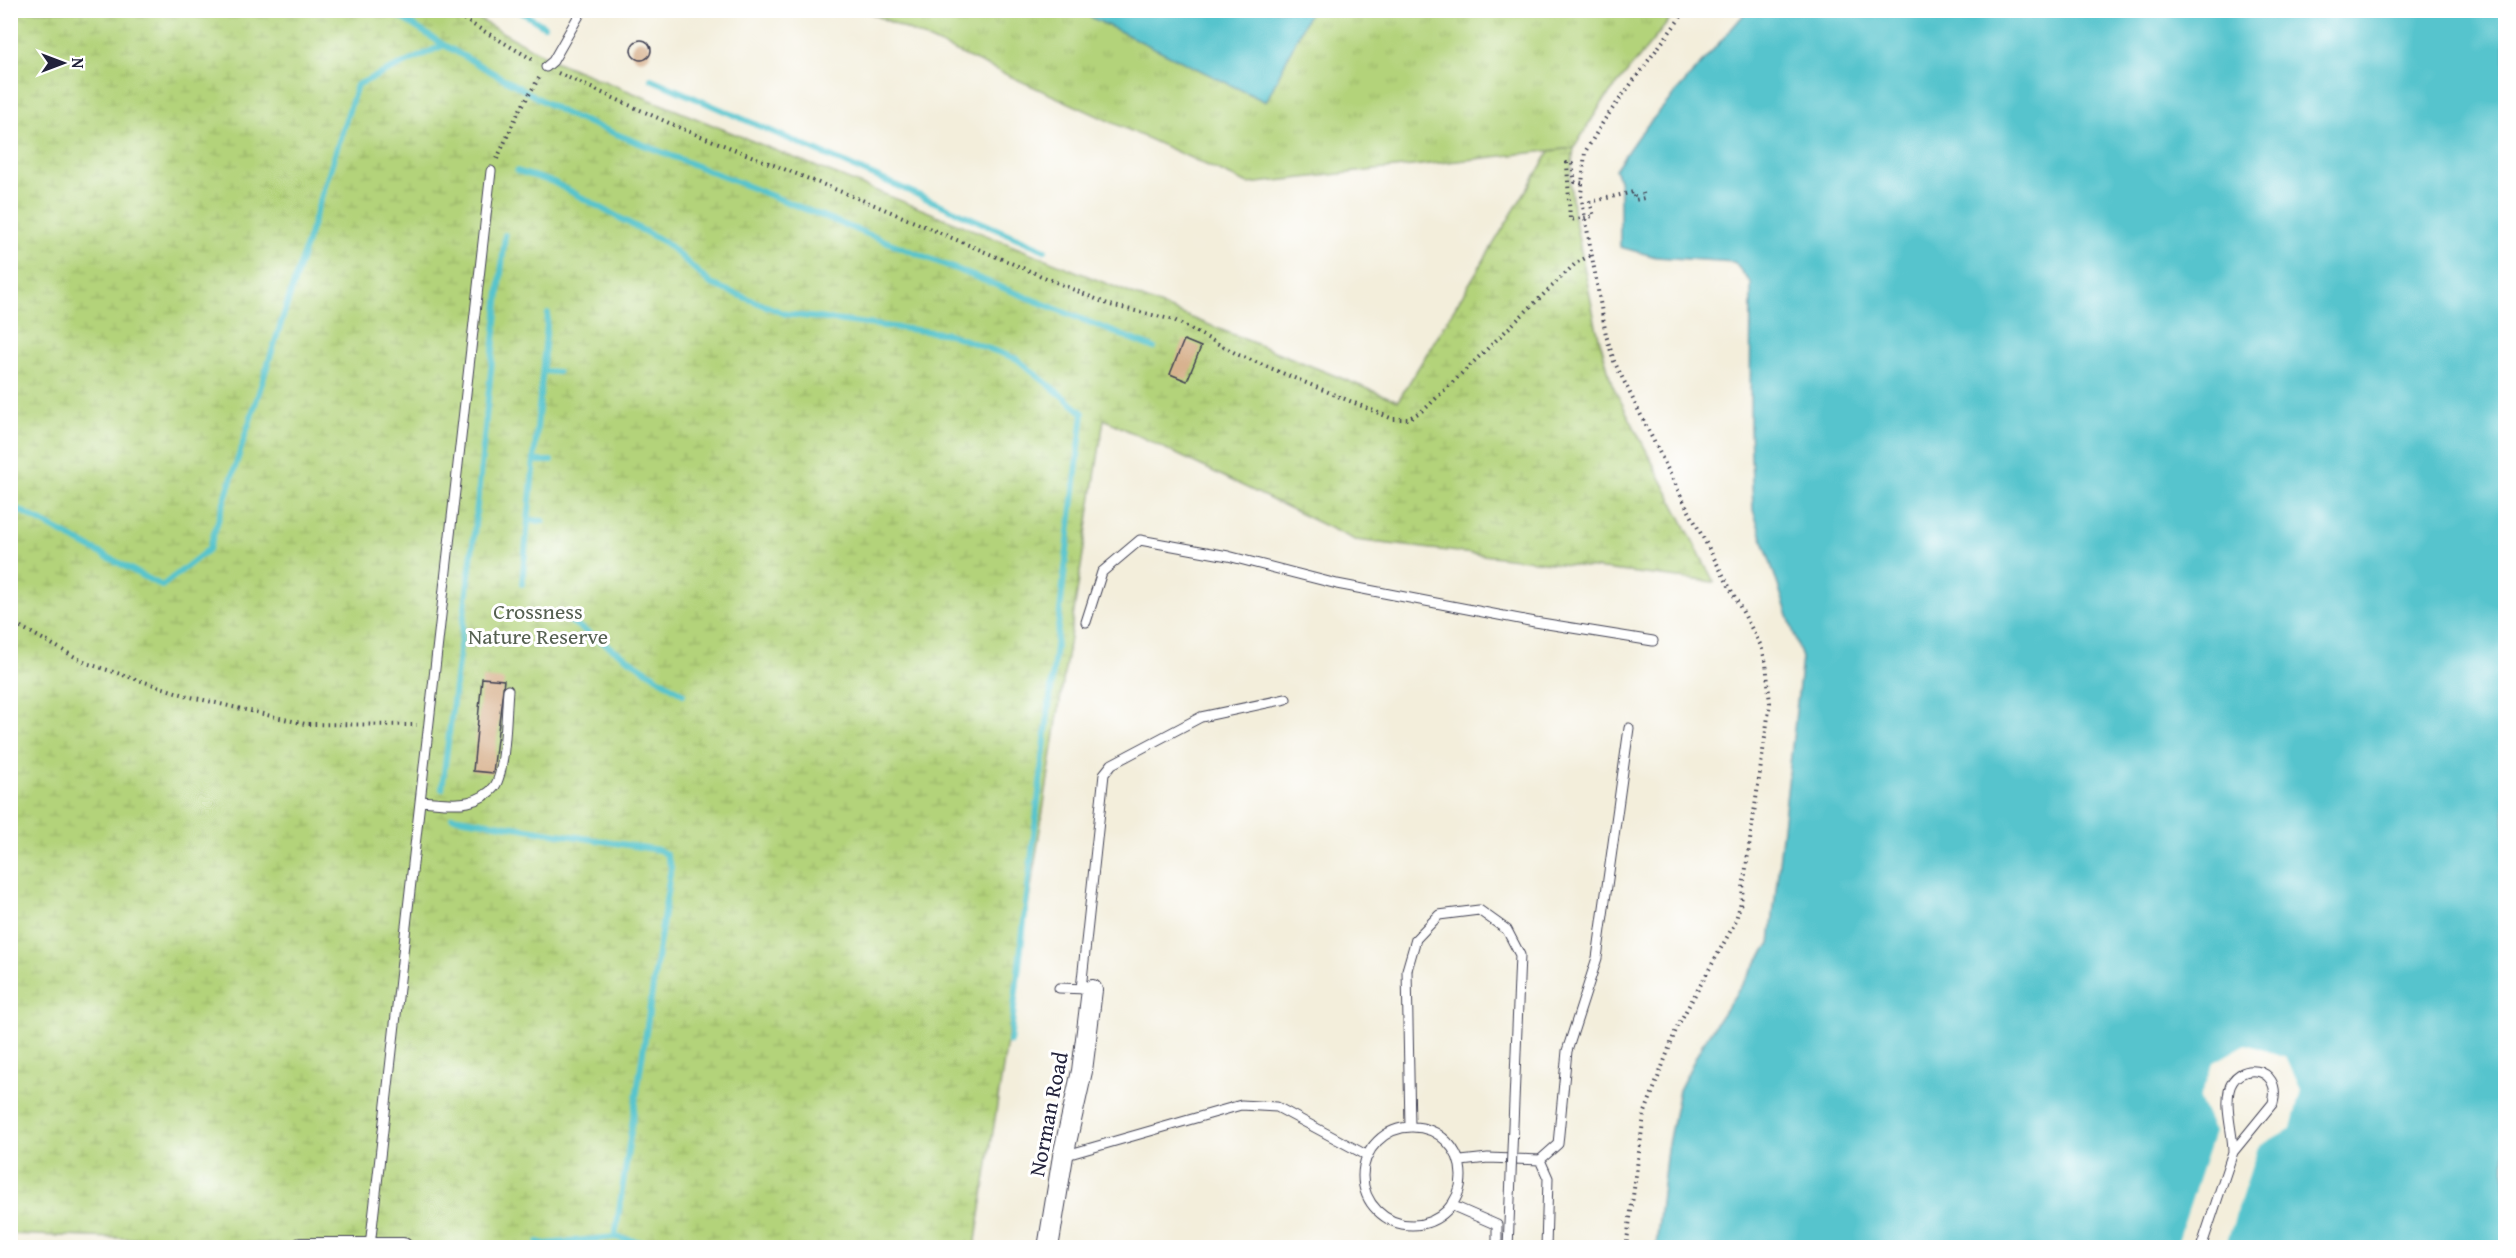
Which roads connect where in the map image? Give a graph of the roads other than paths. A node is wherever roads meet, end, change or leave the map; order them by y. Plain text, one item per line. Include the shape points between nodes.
1 (582, 10) edge
2 (546, 67) road end
3 (491, 171) road end
4 (1086, 622) dead end
5 (1653, 641) dead end
6 (508, 690) dead end
7 (1286, 699) dead end
8 (1629, 728) dead end
9 (422, 801) junction
10 (1059, 988) dead end
11 (1087, 989) junction
12 (1410, 1126) junction
13 (2233, 1152) junction
14 (1063, 1156) junction
15 (1368, 1156) junction
16 (1540, 1160) junction
17 (1461, 1161) junction
18 (1451, 1205) junction
19 (370, 1246) edge
20 (301, 1248) edge
21 (403, 1248) edge
22 (1048, 1248) edge
23 (1497, 1248) edge
24 (1508, 1248) edge
25 (1546, 1248) edge
26 (2201, 1248) edge

1 - 2 lane via 554,61
3 - 9 lane
4 - 5 lane via 1102,572 1140,540 1228,556 1337,584
6 - 9 lane via 502,754 494,787 470,802
7 - 11 lane via 1201,717 1112,764 1104,774
8 - 16 lane via 1597,958 1567,1051 1558,1144
9 - 19 lane
10 - 11 lane
11 - 14 street, Norman Road via 1082,1071
12 - 15 lane via 1393,1129 1372,1147
12 - 17 lane via 1430,1129 1450,1143
12 - 24 lane, bridge via 1407,970 1416,939 1439,915 1479,910 1507,930 1520,955
13 - 13 lane via 2228,1103 2231,1085 2242,1073 2264,1073 2273,1082 2273,1103
13 - 26 lane
14 - 15 lane via 1241,1105 1278,1107
14 - 22 street, Norman Road
15 - 18 lane via 1362,1177 1368,1200 1376,1211 1395,1223 1424,1224
16 - 17 lane
16 - 25 lane via 1548,1178
17 - 18 lane via 1457,1195
18 - 23 lane via 1497,1225
19 - 20 street
19 - 21 street

